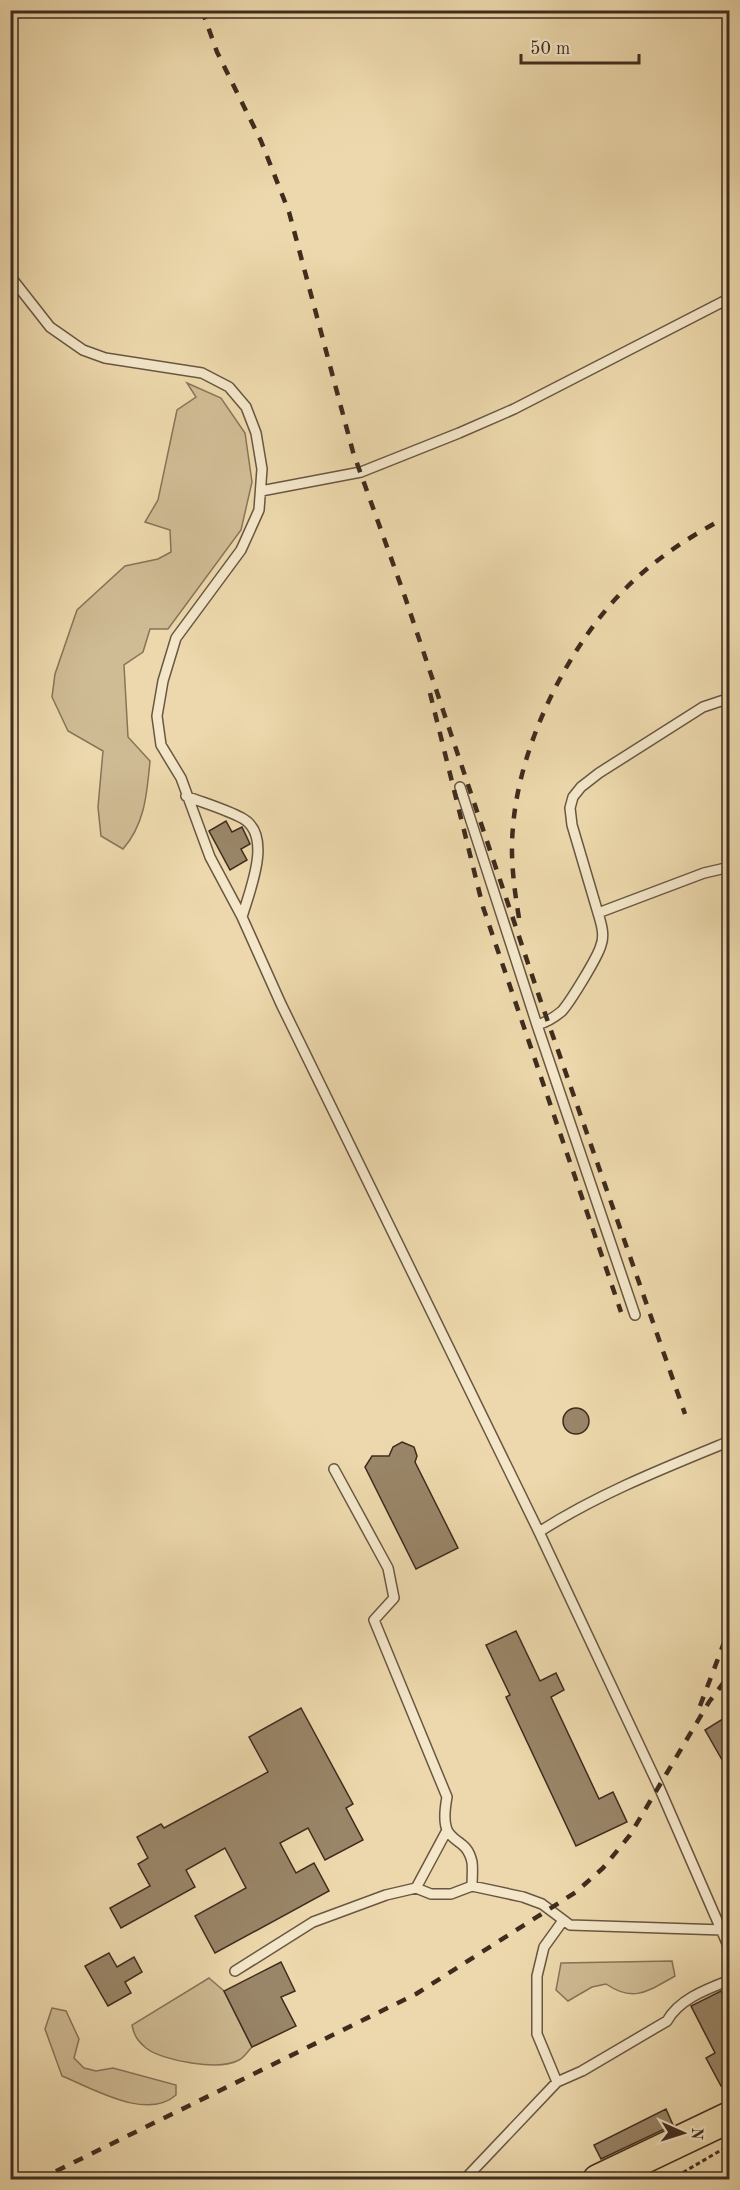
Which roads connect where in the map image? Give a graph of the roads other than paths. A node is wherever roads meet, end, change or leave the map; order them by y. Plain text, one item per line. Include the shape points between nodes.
1 (10, 276) edge
2 (729, 298) edge
3 (261, 491) junction
4 (729, 698) edge
5 (460, 787) dead end
6 (186, 796) junction
7 (729, 867) edge
8 (598, 913) junction
9 (242, 917) junction
10 (537, 1025) junction
11 (635, 1315) dead end
12 (729, 1442) edge
13 (334, 1469) dead end
14 (539, 1532) junction
15 (446, 1832) junction
16 (472, 1886) junction
17 (416, 1888) junction
18 (562, 1922) junction
19 (726, 1934) edge
20 (729, 1950) edge
21 (235, 1971) dead end
22 (729, 1980) edge
23 (557, 2082) junction
24 (729, 2117) edge
25 (464, 2180) edge
26 (598, 2180) edge

1 - 3 lane via 50,327 83,350 105,358 202,373 229,387 246,407 256,433
2 - 3 lane via 514,409 459,433 361,472
3 - 6 lane via 260,510 241,550 176,638 163,681 157,716 161,745 181,778
4 - 8 lane via 703,707 599,773 573,797 572,825
5 - 10 lane
6 - 9 lane via 210,857
6 - 9 lane via 245,819 254,831 259,850 257,866
7 - 8 lane
8 - 10 lane via 602,944 597,955 561,1011
9 - 14 lane
10 - 11 lane
12 - 14 lane via 668,1466 569,1513
13 - 15 lane via 388,1568 394,1598 374,1620 447,1797 443,1819
14 - 19 lane
15 - 16 lane via 471,1860
15 - 17 lane
16 - 17 lane via 450,1894 431,1894
16 - 18 lane via 542,1904
17 - 21 lane via 313,1922
18 - 19 lane
18 - 23 lane via 544,1947 537,1976 537,2034
19 - 20 lane
22 - 23 lane via 691,1998 672,2012 667,2021
23 - 25 lane
24 - 26 main road

